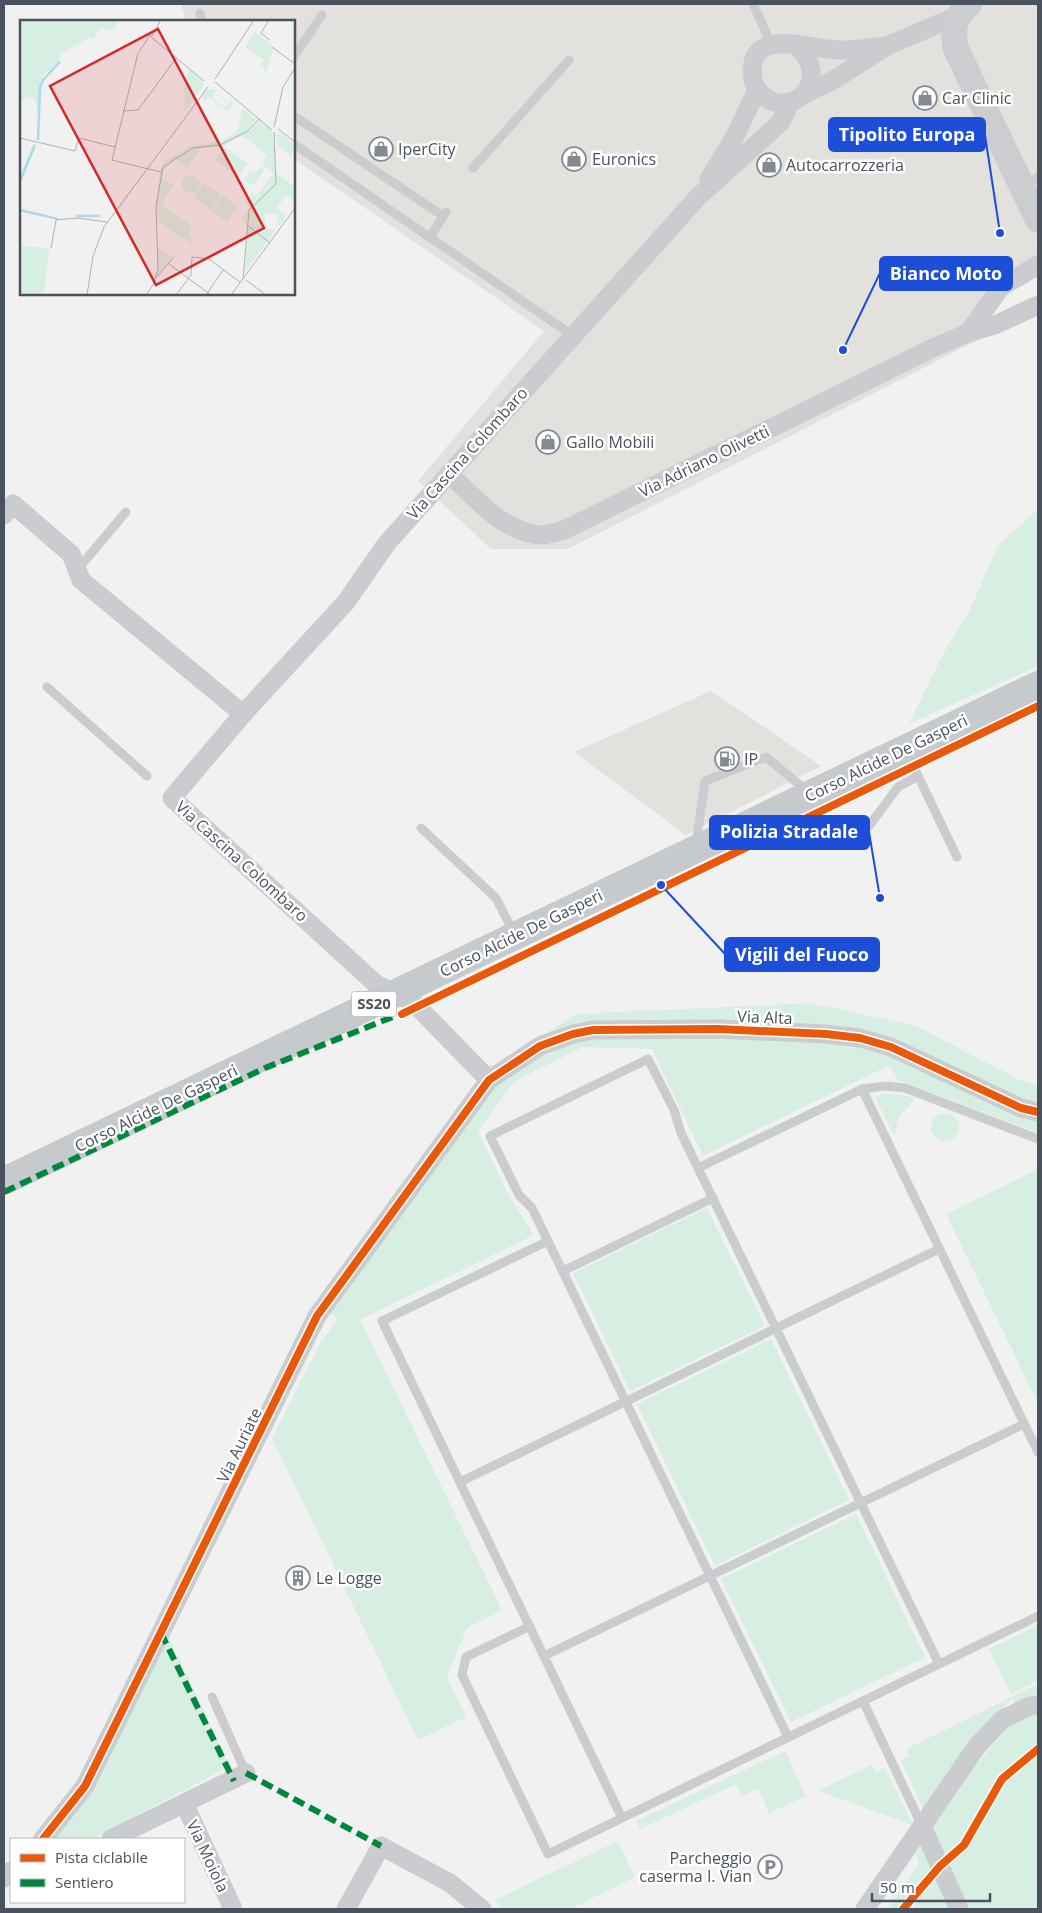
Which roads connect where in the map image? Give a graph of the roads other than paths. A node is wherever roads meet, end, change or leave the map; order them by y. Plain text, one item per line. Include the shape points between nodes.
1 (753, 4) edge
2 (963, 10) edge
3 (322, 15) dead end
4 (771, 44) junction
5 (798, 46) junction
6 (887, 46) junction
7 (295, 55) edge
8 (569, 60) dead end
9 (757, 90) junction
10 (798, 98) junction
11 (295, 117) edge
12 (295, 145) edge
13 (473, 168) dead end
14 (1030, 181) edge
15 (698, 197) junction
16 (1038, 220) edge
17 (430, 237) junction
18 (1038, 265) edge
19 (1038, 304) edge
20 (968, 333) junction
21 (572, 335) junction
22 (449, 474) junction
23 (126, 512) dead end
24 (4, 515) edge
25 (77, 570) junction
26 (47, 687) dead end
27 (1037, 688) edge
28 (243, 714) junction
29 (905, 749) junction
30 (147, 776) dead end
31 (918, 776) junction
32 (811, 794) junction
33 (421, 828) dead end
34 (863, 834) dead end
35 (695, 850) junction
36 (957, 857) dead end
37 (516, 936) junction
38 (397, 993) junction
39 (489, 1080) junction
40 (862, 1089) junction
41 (1038, 1112) edge
42 (1038, 1139) edge
43 (698, 1168) junction
44 (4, 1181) edge
45 (713, 1198) junction
46 (548, 1241) junction
47 (939, 1249) junction
48 (563, 1271) junction
49 (776, 1329) junction
50 (626, 1401) junction
51 (1024, 1424) junction
52 (1038, 1452) edge
53 (460, 1482) junction
54 (861, 1503) junction
55 (710, 1576) junction
56 (1038, 1616) edge
57 (530, 1626) junction
58 (544, 1656) junction
59 (939, 1664) junction
60 (212, 1697) dead end
61 (863, 1701) junction
62 (1038, 1705) edge
63 (788, 1737) junction
64 (246, 1773) joint
65 (184, 1804) junction
66 (622, 1818) junction
67 (923, 1828) junction
68 (44, 1838) edge
69 (113, 1838) edge
70 (233, 1909) edge
71 (346, 1909) edge
72 (482, 1909) edge
73 (865, 1909) edge
74 (959, 1909) edge

1 - 4 lane
2 - 6 street
2 - 14 main road via 953,31 956,49
3 - 7 lane
4 - 5 street via 784,42
4 - 9 street via 759,52 752,65 752,78
5 - 6 street via 840,50
5 - 10 street via 808,55 813,68 812,82
6 - 10 street
8 - 13 lane
9 - 10 street via 766,99 778,103
9 - 15 street, Via Cascina Colombaro via 734,138
10 - 15 street, Via Cascina Colombaro via 780,122
11 - 17 lane via 444,214
12 - 17 lane
14 - 16 main road
15 - 21 street, Via Cascina Colombaro
17 - 21 lane
18 - 20 street via 1001,287
19 - 20 street, Via Adriano Olivetti via 995,325
20 - 22 street, Via Adriano Olivetti via 564,530 543,535 503,523
21 - 22 street, Via Cascina Colombaro
22 - 28 street, Via Cascina Colombaro via 387,543 346,602
23 - 25 lane
24 - 25 street via 13,504 71,554
25 - 28 street via 82,580
26 - 30 lane
27 - 29 main road, Corso Alcide De Gasperi / SS20
28 - 38 street, Via Cascina Colombaro via 169,795 376,984
29 - 31 lane
29 - 32 main road, Corso Alcide De Gasperi / SS20
31 - 34 lane via 898,787
31 - 36 lane
32 - 35 main road, Corso Alcide De Gasperi / SS20
32 - 35 lane via 766,757 705,781
33 - 37 lane via 496,898
35 - 37 main road, Corso Alcide De Gasperi / SS20
37 - 38 main road, Corso Alcide De Gasperi / SS20
38 - 39 street via 413,1002
38 - 44 main road, Corso Alcide De Gasperi / SS20
39 - 41 street, Via Alta via 540,1046 593,1030 718,1029 826,1034 860,1038 891,1047 1020,1108
39 - 68 street, Via Auriate via 318,1316 85,1786
40 - 42 lane via 905,1088
40 - 43 lane
40 - 47 lane
43 - 45 lane
43 - 46 lane via 648,1059 490,1136 518,1195 532,1208
45 - 48 lane
45 - 49 lane
46 - 48 lane
46 - 53 lane via 382,1321
47 - 49 lane
47 - 51 lane
48 - 50 lane
49 - 50 lane
49 - 54 lane
50 - 53 lane
50 - 55 lane
51 - 52 lane
51 - 54 lane
53 - 57 lane
54 - 55 lane
54 - 59 lane
55 - 58 lane
55 - 63 lane
56 - 59 lane
57 - 58 lane
57 - 66 lane via 466,1657 462,1675 548,1854
58 - 66 lane
59 - 61 lane
60 - 64 lane
61 - 63 lane
61 - 67 lane
62 - 67 street via 1003,1719 977,1746
63 - 66 lane
64 - 65 street, Via Moiola
65 - 69 street, Via Moiola
65 - 70 street, Via Moiola
67 - 73 street
67 - 74 street
71 - 72 street via 381,1846 450,1883

